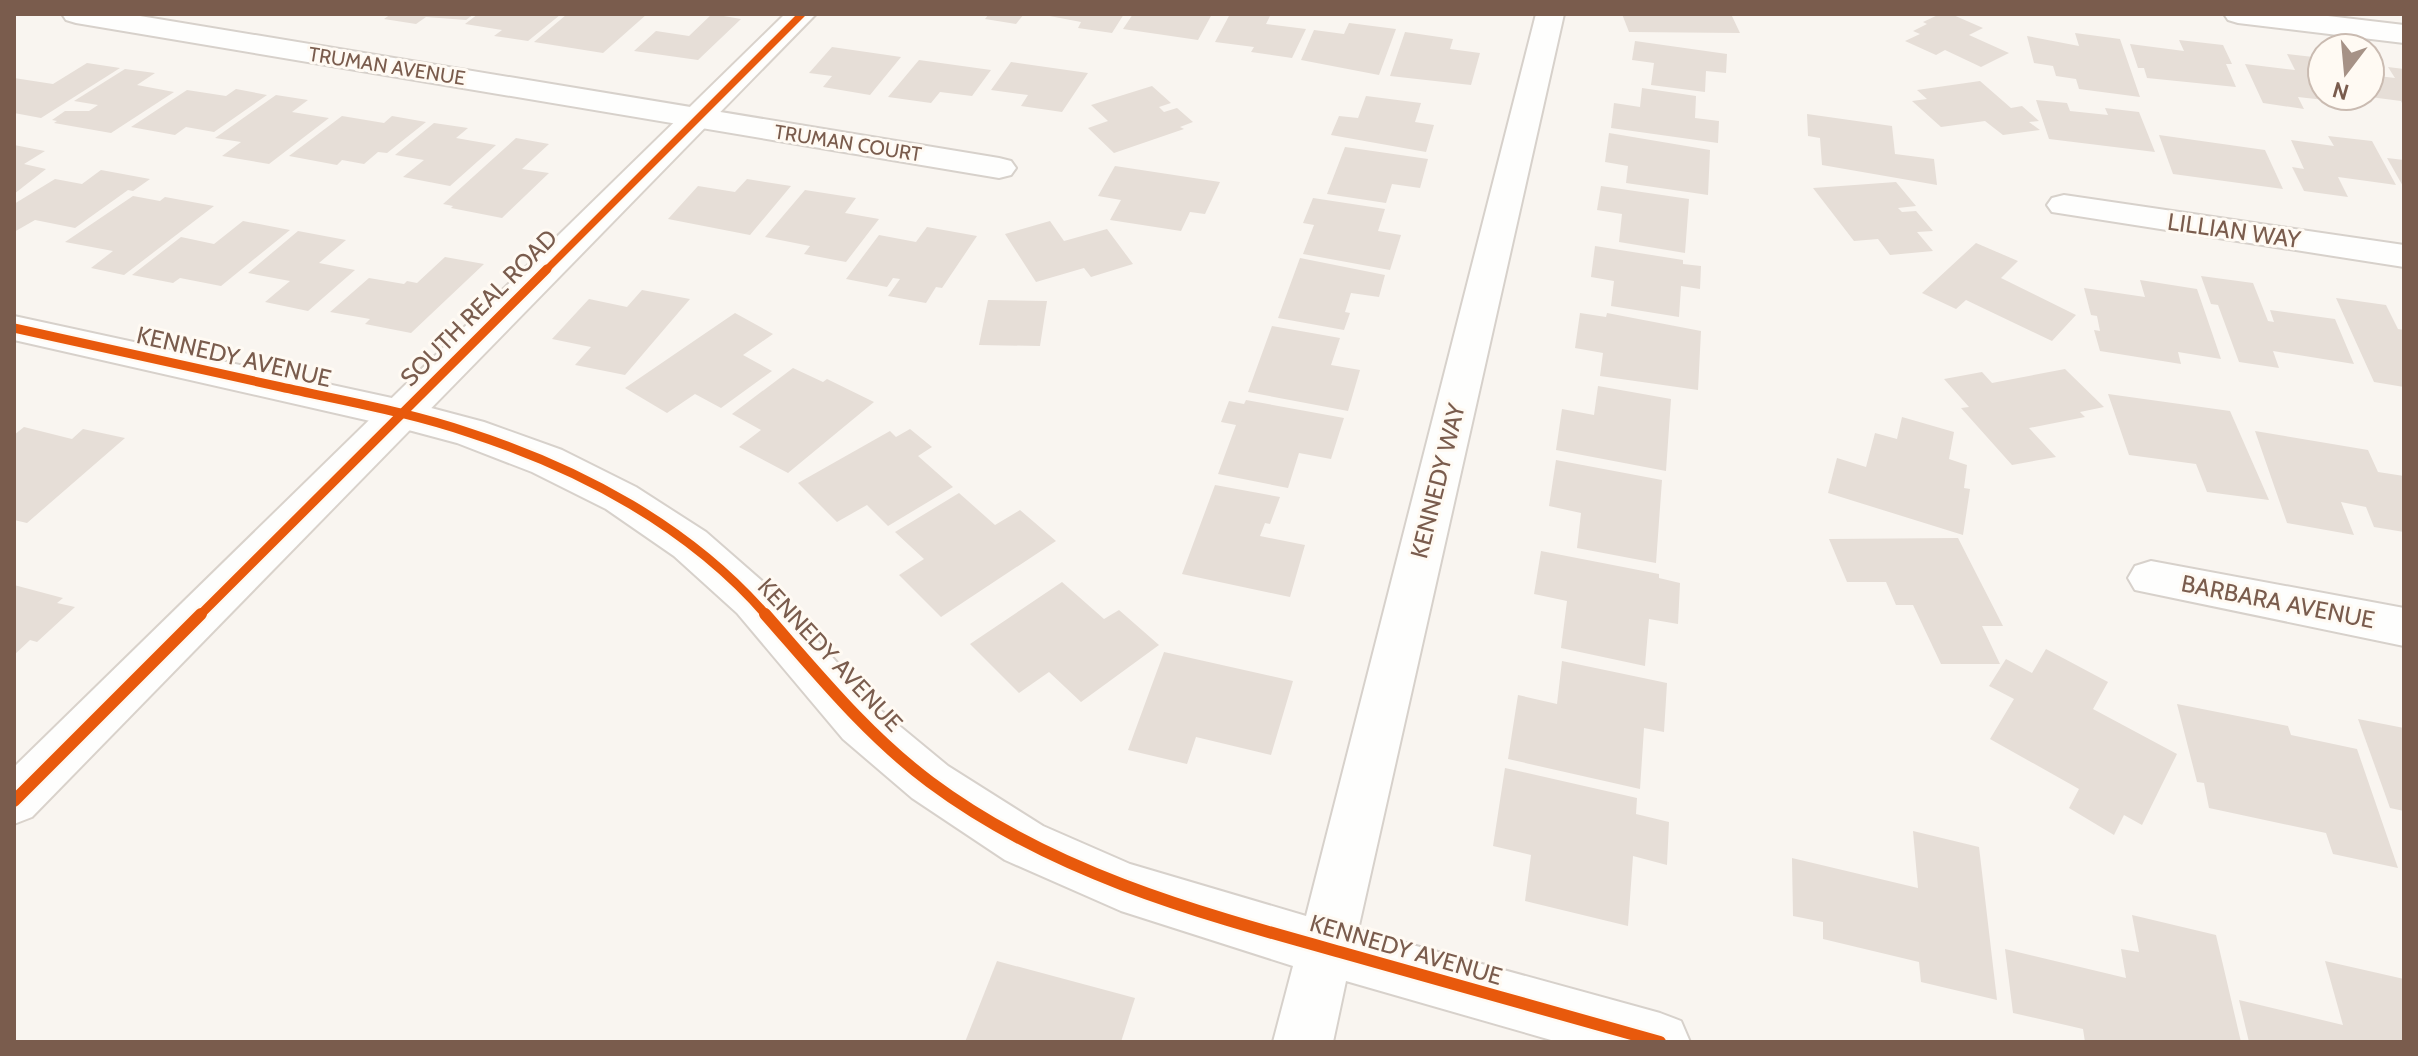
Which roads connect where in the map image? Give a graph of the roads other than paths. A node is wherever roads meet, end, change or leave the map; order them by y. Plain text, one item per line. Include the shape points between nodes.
1 (76, 14) edge
2 (802, 14) edge
3 (1550, 14) edge
4 (2238, 14) edge
5 (2404, 34) edge
6 (698, 118) junction
7 (999, 168) dead end
8 (2064, 205) dead end
9 (2404, 256) edge
10 (14, 328) edge
11 (401, 414) junction
12 (2151, 578) dead end
13 (2404, 627) edge
14 (14, 801) edge
15 (1325, 948) junction
16 (1303, 1042) edge
17 (1660, 1042) edge

1 - 6 street, TRUMAN AVENUE
2 - 6 street, SOUTH REAL ROAD
3 - 15 street, KENNEDY WAY
4 - 5 street
6 - 7 street, TRUMAN COURT
6 - 11 street, SOUTH REAL ROAD
8 - 9 street, LILLIAN WAY
10 - 11 street, KENNEDY AVENUE
11 - 14 street, SOUTH REAL ROAD
11 - 15 street, KENNEDY AVENUE via 547,461 621,498 690,544 753,600 861,724 930,782 1024,843 1121,886
12 - 13 street, BARBARA AVENUE
15 - 16 street, KENNEDY WAY
15 - 17 street, KENNEDY AVENUE

